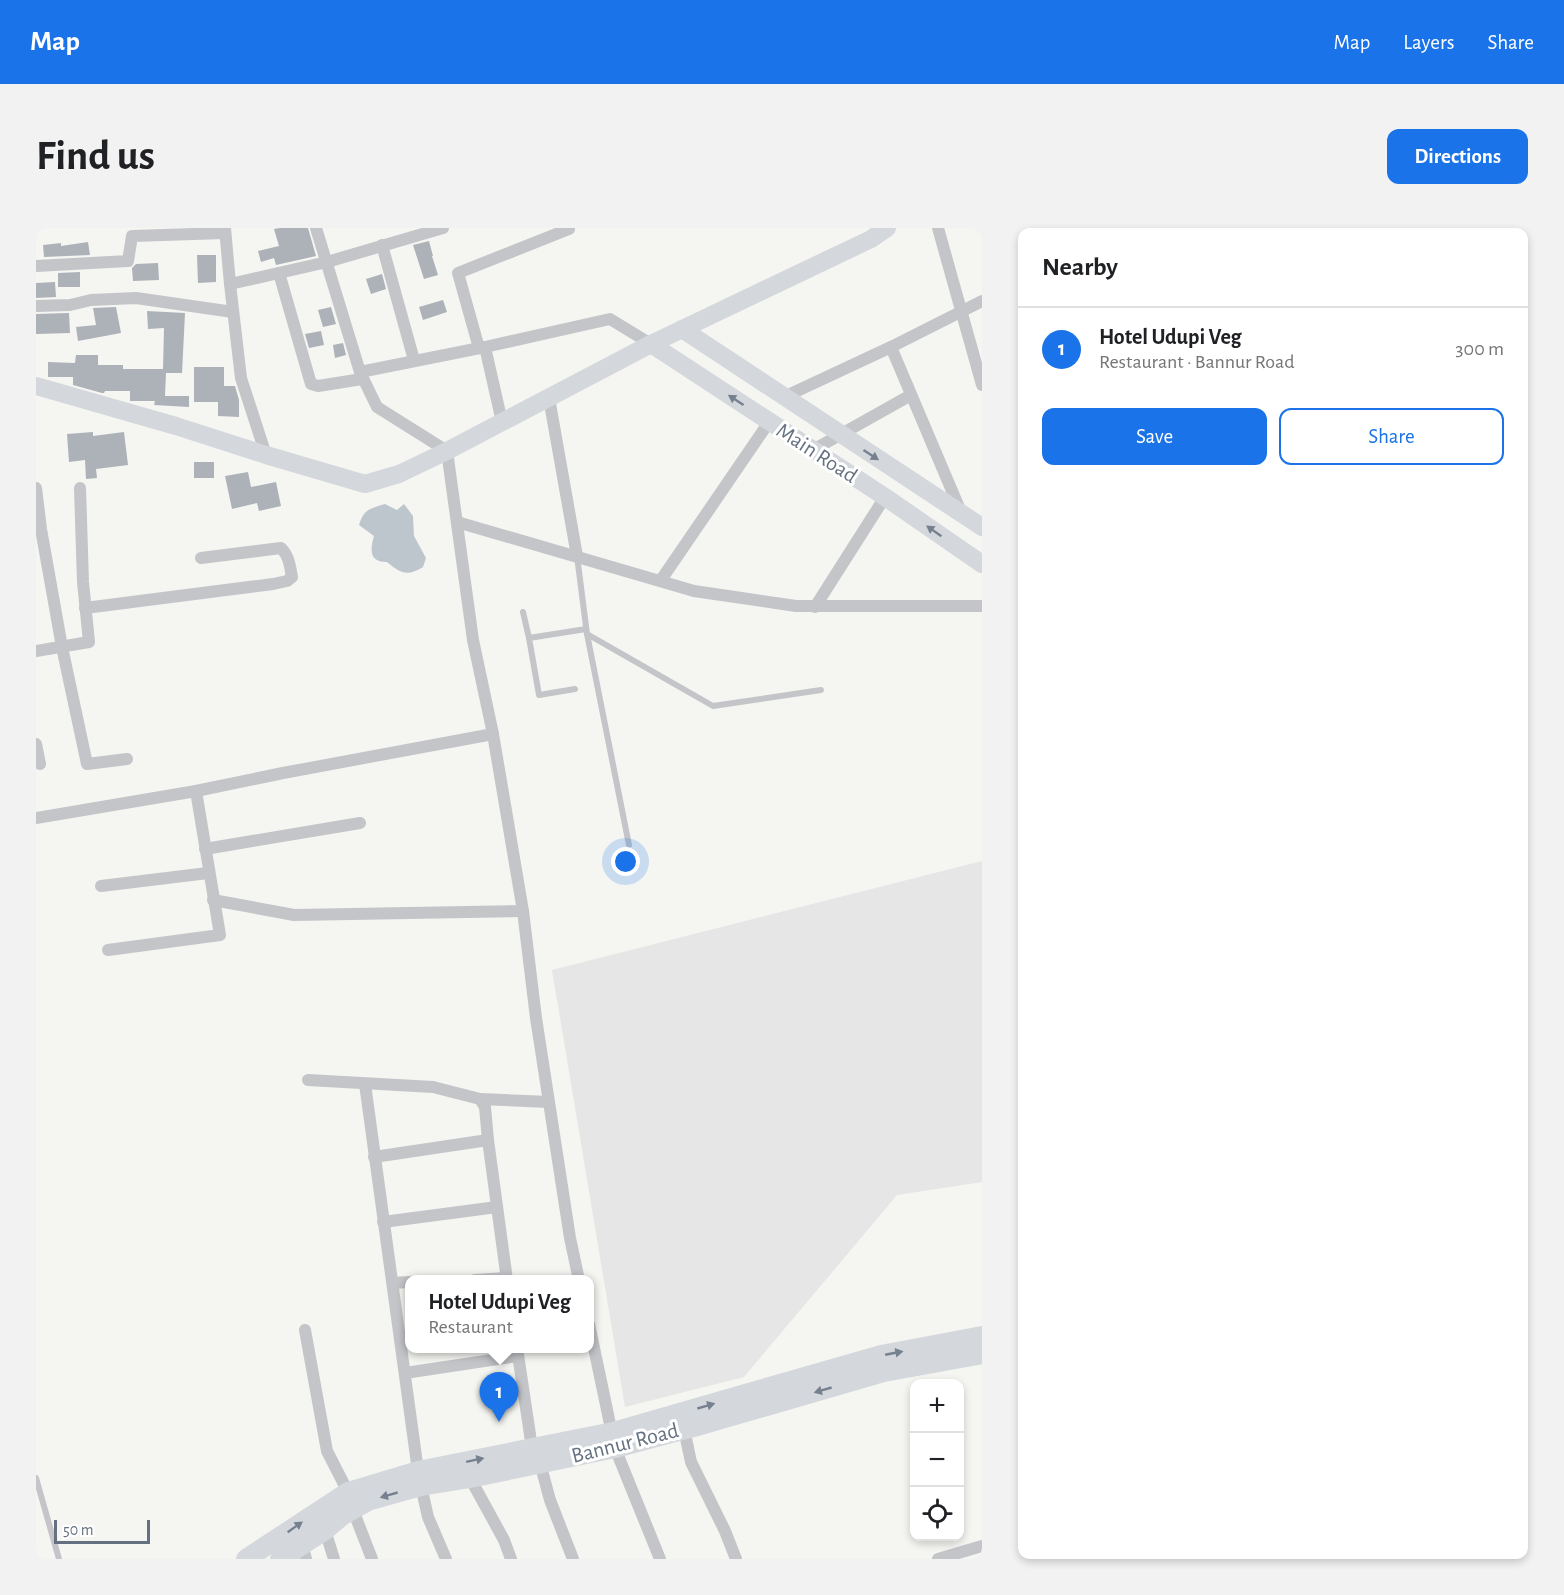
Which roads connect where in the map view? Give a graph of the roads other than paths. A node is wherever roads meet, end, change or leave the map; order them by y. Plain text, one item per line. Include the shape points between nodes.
1 (316, 228) edge
2 (443, 228) edge
3 (887, 228) edge
4 (938, 228) edge
5 (225, 230) edge
6 (569, 230) dead end
7 (382, 245) junction
8 (327, 262) junction
9 (36, 266) edge
10 (279, 273) junction
11 (230, 284) junction
12 (982, 301) edge
13 (36, 306) edge
14 (962, 311) junction
15 (233, 312) junction
16 (682, 329) junction
17 (651, 344) junction
18 (891, 347) junction
19 (482, 348) junction
20 (414, 360) junction
21 (361, 376) junction
22 (982, 385) edge
23 (36, 386) edge
24 (911, 395) junction
25 (784, 397) junction
26 (549, 398) junction
27 (502, 422) junction
28 (769, 422) junction
29 (839, 434) junction
30 (813, 450) junction
31 (447, 451) junction
32 (266, 455) junction
33 (80, 488) dead end
34 (36, 497) edge
35 (885, 497) junction
36 (962, 514) junction
37 (457, 522) junction
38 (982, 527) edge
39 (577, 556) junction
40 (201, 558) dead end
41 (982, 564) edge
42 (661, 580) junction
43 (982, 606) edge
44 (815, 607) junction
45 (85, 608) junction
46 (523, 612) dead end
47 (586, 631) junction
48 (529, 638) junction
49 (62, 647) junction
50 (36, 651) edge
51 (575, 689) dead end
52 (821, 690) dead end
53 (493, 734) junction
54 (36, 744) edge
55 (127, 759) dead end
56 (40, 764) dead end
57 (196, 791) junction
58 (36, 818) edge
59 (360, 823) dead end
60 (629, 845) dead end
61 (205, 849) junction
62 (208, 873) junction
63 (101, 886) dead end
64 (213, 900) junction
65 (523, 911) junction
66 (108, 950) dead end
67 (308, 1080) dead end
68 (365, 1084) junction
69 (480, 1099) junction
70 (549, 1102) junction
71 (488, 1140) junction
72 (374, 1157) junction
73 (497, 1207) junction
74 (383, 1222) junction
75 (506, 1275) edge
76 (578, 1275) edge
77 (405, 1282) edge
78 (393, 1283) junction
79 (305, 1330) dead end
80 (982, 1336) edge
81 (594, 1347) edge
82 (512, 1353) edge
83 (517, 1353) edge
84 (982, 1354) edge
85 (405, 1373) junction
86 (684, 1429) junction
87 (614, 1440) junction
88 (536, 1456) junction
89 (470, 1478) junction
90 (36, 1479) edge
91 (420, 1479) junction
92 (350, 1501) junction
93 (325, 1530) junction
94 (982, 1546) edge
95 (304, 1552) edge
96 (59, 1559) edge
97 (246, 1559) edge
98 (280, 1559) edge
99 (334, 1559) edge
100 (372, 1559) edge
101 (446, 1559) edge
102 (511, 1559) edge
103 (573, 1559) edge
104 (660, 1559) edge
105 (736, 1559) edge
106 (938, 1559) edge

1 - 8 street
2 - 7 street
3 - 16 street
4 - 14 street
5 - 9 street via 132,236 128,261
5 - 11 street
6 - 19 street via 458,273
7 - 8 street
7 - 20 street
8 - 10 street
8 - 21 street
10 - 11 street
10 - 21 street via 311,384 318,386
11 - 15 street
12 - 14 street
13 - 15 street via 136,298
14 - 18 street
14 - 22 street
15 - 32 street via 241,378
16 - 17 street
16 - 25 street
17 - 19 street via 610,319
17 - 26 street
28 -> 17 street, Main Road
18 - 24 street
18 - 25 street
19 - 20 street
19 - 27 street
20 - 21 street
21 - 31 street via 377,407
23 - 32 street
24 - 29 street
24 - 36 street
25 - 29 street
26 - 27 street
26 - 39 street
27 - 31 street
28 - 30 street, Main Road
28 - 42 street
29 - 30 street
29 -> 36 street
30 - 35 street, Main Road
31 - 32 street via 399,474 365,484
31 - 37 street
33 - 45 street
34 - 49 street
41 -> 35 street, Main Road
35 - 44 street
36 - 38 street
37 - 39 street
37 - 53 street via 472,640
39 - 42 street
39 - 47 lane
40 - 45 street via 281,548 292,577 273,584
42 - 44 street via 694,591
43 - 44 street
45 - 49 street via 89,642
46 - 48 lane
47 - 48 lane
47 - 52 lane via 713,706
47 - 60 lane
48 - 51 lane via 539,695
49 - 50 street
49 - 55 street via 87,764
53 - 57 street
53 - 65 street
54 - 56 street
57 - 58 street
57 - 61 street
59 - 61 street
61 - 62 street
62 - 63 street
62 - 64 street
64 - 65 street via 294,915
64 - 66 street via 220,935
65 - 70 street
67 - 68 street
68 - 69 street via 433,1088
68 - 72 street
69 - 70 street
69 - 71 street via 485,1107
70 - 76 street
71 - 72 street
71 - 73 street
72 - 74 street
73 - 74 street
73 - 75 street
74 - 78 street
77 - 78 street
78 - 85 street
79 - 92 street via 327,1451
87 -> 80 main road via 881,1355
81 - 87 street
82 - 85 street
83 - 88 street
84 -> 86 main road, Bannur Road via 884,1372
85 - 91 street
86 - 87 main road, Bannur Road
86 - 105 street via 691,1462
87 - 88 main road, Bannur Road
87 - 104 street
88 - 89 main road, Bannur Road
91 -> 88 main road
88 - 103 street
89 - 91 main road, Bannur Road
89 - 102 street
90 - 96 lane
91 - 92 main road, Bannur Road via 368,1501
91 - 101 street via 428,1517
92 - 93 main road, Bannur Road via 343,1515
97 -> 92 main road
92 - 100 street
93 - 95 main road, Bannur Road
93 - 99 street
94 - 106 street
95 - 98 main road, Bannur Road

